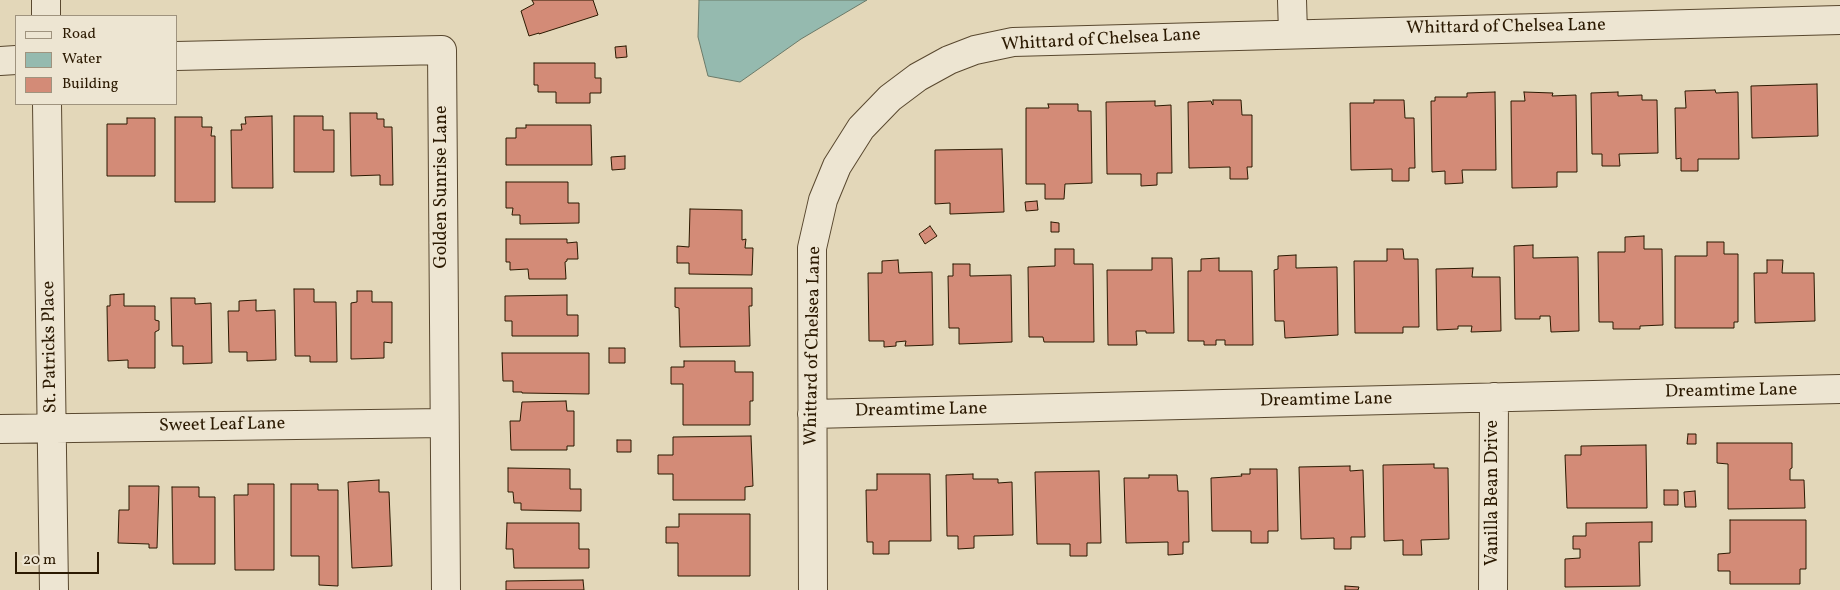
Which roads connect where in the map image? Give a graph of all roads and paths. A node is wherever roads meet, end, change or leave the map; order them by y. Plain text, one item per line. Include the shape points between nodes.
1 (46, 0) edge
2 (1292, 0) edge
3 (46, 15) edge
4 (1840, 20) edge
5 (1293, 33) junction
6 (178, 56) edge
7 (15, 60) edge
8 (0, 61) edge
9 (47, 105) edge
10 (1840, 389) edge
11 (1494, 397) junction
12 (812, 414) junction
13 (444, 423) junction
14 (52, 428) junction
15 (0, 429) edge
16 (54, 590) edge
17 (446, 590) edge
18 (812, 590) edge
19 (1493, 590) edge

1 - 3 street
2 - 5 street
4 - 5 street, Whittard of Chelsea Lane
5 - 12 street, Whittard of Chelsea Lane via 1013,42 975,50 949,60 890,98 861,128 837,166 823,200 812,248
6 - 13 street, Golden Sunrise Lane via 442,50
7 - 8 street
9 - 14 street, St. Patricks Place
10 - 11 street, Dreamtime Lane
11 - 12 street, Dreamtime Lane
11 - 19 street, Vanilla Bean Drive
12 - 18 street, Whittard of Chelsea Lane
13 - 14 street, Sweet Leaf Lane
13 - 17 street, Golden Sunrise Lane
14 - 15 street, Sweet Leaf Lane
14 - 16 street, St. Patricks Place

